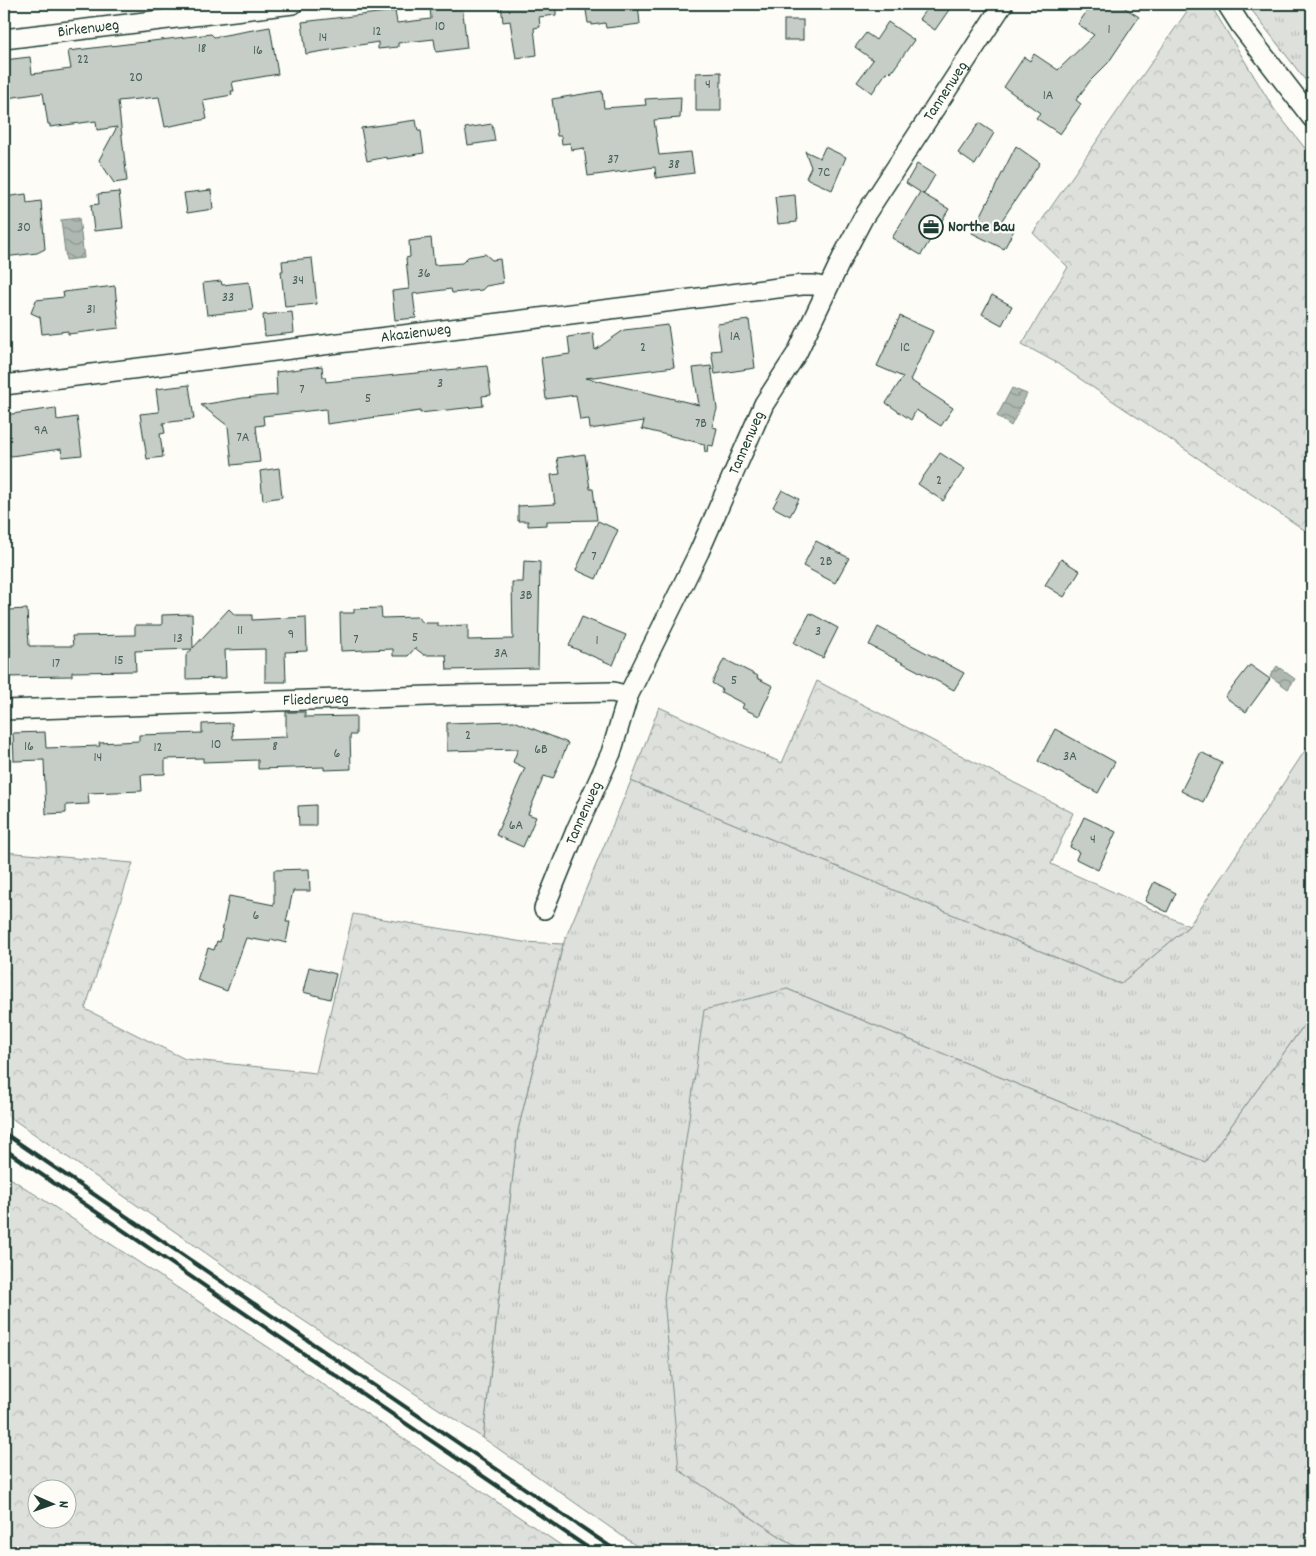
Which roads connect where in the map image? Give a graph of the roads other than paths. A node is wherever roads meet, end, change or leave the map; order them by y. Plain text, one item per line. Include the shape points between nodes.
1 (293, 4) edge
2 (1003, 4) edge
3 (1228, 4) edge
4 (4, 40) edge
5 (1312, 118) edge
6 (827, 288) junction
7 (4, 385) edge
8 (628, 696) junction
9 (4, 710) edge
10 (544, 910) dead end

1 - 4 street, Birkenweg
2 - 6 street, Tannenweg via 863,218
3 - 5 street via 1241,26
6 - 7 street, Akazienweg via 802,285
6 - 8 street, Tannenweg via 798,353 764,404 699,552
8 - 9 street, Fliederweg via 613,692 468,695
8 - 10 street, Tannenweg via 610,753

